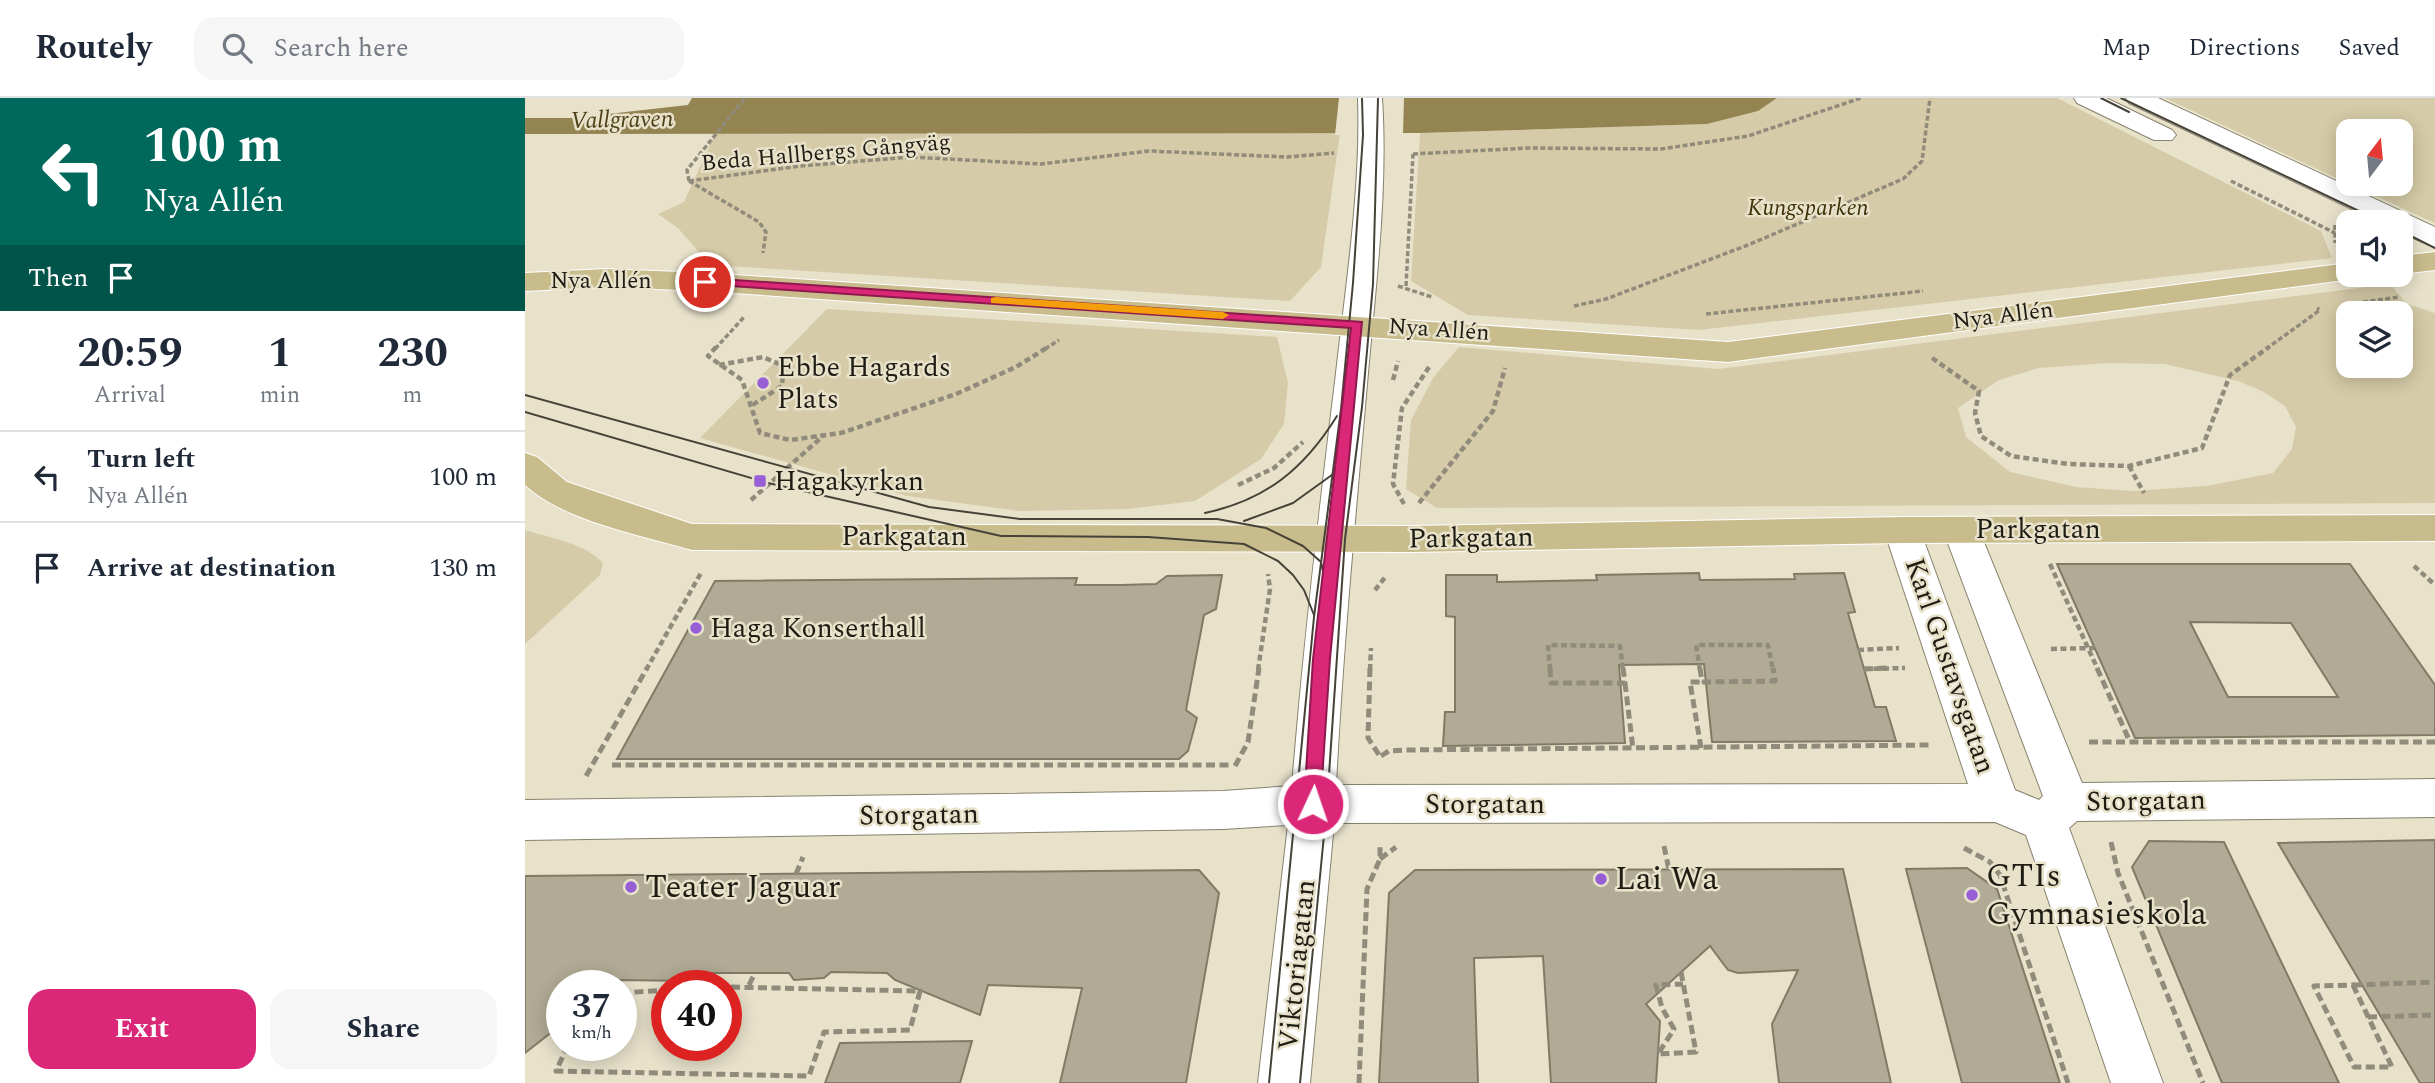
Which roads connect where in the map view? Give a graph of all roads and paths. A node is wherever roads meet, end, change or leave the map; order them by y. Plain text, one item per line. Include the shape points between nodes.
1 (745, 98) edge
2 (1370, 98) edge
3 (1861, 98) edge
4 (1930, 98) edge
5 (2086, 98) edge
6 (2101, 98) edge
7 (2121, 98) edge
8 (2138, 98) edge
9 (1342, 152) dead end
10 (689, 181) junction
11 (2357, 210) edge
12 (2336, 225) edge
13 (2336, 225) edge
14 (763, 253) dead end
15 (2425, 256) edge
16 (2336, 274) edge
17 (525, 282) edge
18 (1406, 286) dead end
19 (1928, 290) dead end
20 (1561, 305) dead end
21 (1574, 306) junction
22 (1599, 308) dead end
23 (2317, 308) dead end
24 (746, 315) dead end
25 (1699, 315) dead end
26 (1358, 324) junction
27 (1441, 330) junction
28 (1065, 336) dead end
29 (1925, 354) dead end
30 (1506, 364) dead end
31 (718, 365) junction
32 (751, 406) junction
33 (824, 435) junction
34 (1307, 436) dead end
35 (525, 465) edge
36 (1238, 485) dead end
37 (745, 506) dead end
38 (2435, 528) edge
39 (1902, 530) junction
40 (1961, 530) junction
41 (1334, 538) junction
42 (2048, 560) dead end
43 (2416, 567) dead end
44 (703, 569) dead end
45 (1267, 569) dead end
46 (1390, 572) dead end
47 (2435, 584) edge
48 (1374, 595) dead end
49 (1371, 645) dead end
50 (1904, 648) dead end
51 (2087, 648) junction
52 (2096, 648) dead end
53 (2038, 649) dead end
54 (1858, 650) dead end
55 (1910, 668) dead end
56 (1864, 669) dead end
57 (1626, 682) junction
58 (1702, 682) junction
59 (2081, 741) dead end
60 (2130, 742) junction
61 (2435, 742) edge
62 (1938, 745) dead end
63 (1701, 748) junction
64 (1633, 749) junction
65 (1381, 756) junction
66 (612, 765) dead end
67 (1236, 765) junction
68 (2435, 798) edge
69 (1997, 803) junction
70 (1313, 804) junction
71 (1381, 804) junction
72 (1223, 810) junction
73 (2056, 812) junction
74 (543, 820) edge
75 (1399, 845) dead end
76 (1651, 845) dead end
77 (1678, 845) dead end
78 (1956, 845) dead end
79 (1664, 846) junction
80 (2113, 856) dead end
81 (1380, 859) junction
82 (1669, 870) dead end
83 (1681, 972) dead end
84 (755, 974) dead end
85 (2435, 982) edge
86 (1683, 984) junction
87 (2353, 984) junction
88 (749, 985) junction
89 (742, 986) edge
90 (2435, 1015) edge
91 (2368, 1017) junction
92 (561, 1061) edge
93 (1285, 1083) edge
94 (1359, 1083) edge
95 (2068, 1083) edge
96 (2137, 1083) edge
97 (2203, 1083) edge

1 - 10 path via 687,170
2 - 26 street, Viktoriagatan via 1372,135
3 - 18 path via 1748,136 1661,149 1528,148 1413,154
4 - 21 path via 1923,162 1903,179 1748,245 1605,299
5 - 12 street
6 - 13 street
7 - 11 street
8 - 15 street
9 - 10 path, Beda Hallbergs Gångväg via 1262,159 1146,151 1060,164 911,157
10 - 14 path via 759,222 766,232
16 - 27 main road, Nya Allén via 1728,352
17 - 26 main road, Nya Allén via 606,278 705,282
19 - 25 path
20 - 21 path
21 - 22 path
23 - 29 path via 2320,310 2229,375 2202,448 2129,466 2011,456 1981,436 1975,414 1979,391
24 - 31 path via 708,356
26 - 27 main road, Nya Allén
26 - 41 street, Viktoriagatan
27 - 30 path via 1435,358 1402,408 1396,438 1393,484 1401,502 1412,511 1493,411
28 - 33 path via 956,394
31 - 32 path via 742,380
31 - 32 path via 743,357 774,360 782,366 782,386
32 - 33 path via 760,433 790,440
33 - 37 path
34 - 36 path via 1274,468
35 - 41 main road, Parkgatan via 554,491 691,537
38 - 40 main road, Parkgatan
39 - 40 main road, Parkgatan
39 - 41 main road, Parkgatan
39 - 69 street, Karl Gustavsgatan
40 - 73 street, Karl Gustavsgatan via 2046,740
41 - 70 street, Viktoriagatan
42 - 51 path
43 - 47 path
44 - 74 path
45 - 67 path via 1270,589 1248,742
46 - 48 path via 1376,585
49 - 65 path via 1368,738
50 - 54 path
51 - 52 path
51 - 53 path
51 - 60 path
55 - 56 path
57 - 57 path via 1620,646 1548,645 1551,683
57 - 64 path
58 - 58 path via 1776,681 1768,645 1696,645
58 - 63 path via 1690,682
59 - 60 path
60 - 61 path
62 - 63 path
63 - 64 path
64 - 65 path via 1389,751
65 - 71 path
66 - 67 path
67 - 72 path
68 - 73 street, Storgatan
69 - 71 street, Storgatan
69 - 73 street, Storgatan
70 - 71 street, Storgatan
70 - 72 street, Storgatan
70 - 93 street, Viktoriagatan
71 - 81 path
72 - 74 street, Storgatan
73 - 96 street, Karl Gustavsgatan
75 - 81 path
76 - 79 path
77 - 79 path
78 - 95 path via 1975,851 2000,875
79 - 82 path
80 - 97 path
81 - 94 path via 1367,889
83 - 86 path
84 - 88 path
85 - 87 path
86 - 86 path via 1696,1052 1658,1054 1674,1029 1656,985
87 - 91 path
87 - 91 path via 2314,986 2354,1067 2392,1067
88 - 89 path
88 - 92 path via 920,991 911,1030 824,1032 809,1076 556,1071
90 - 91 path

